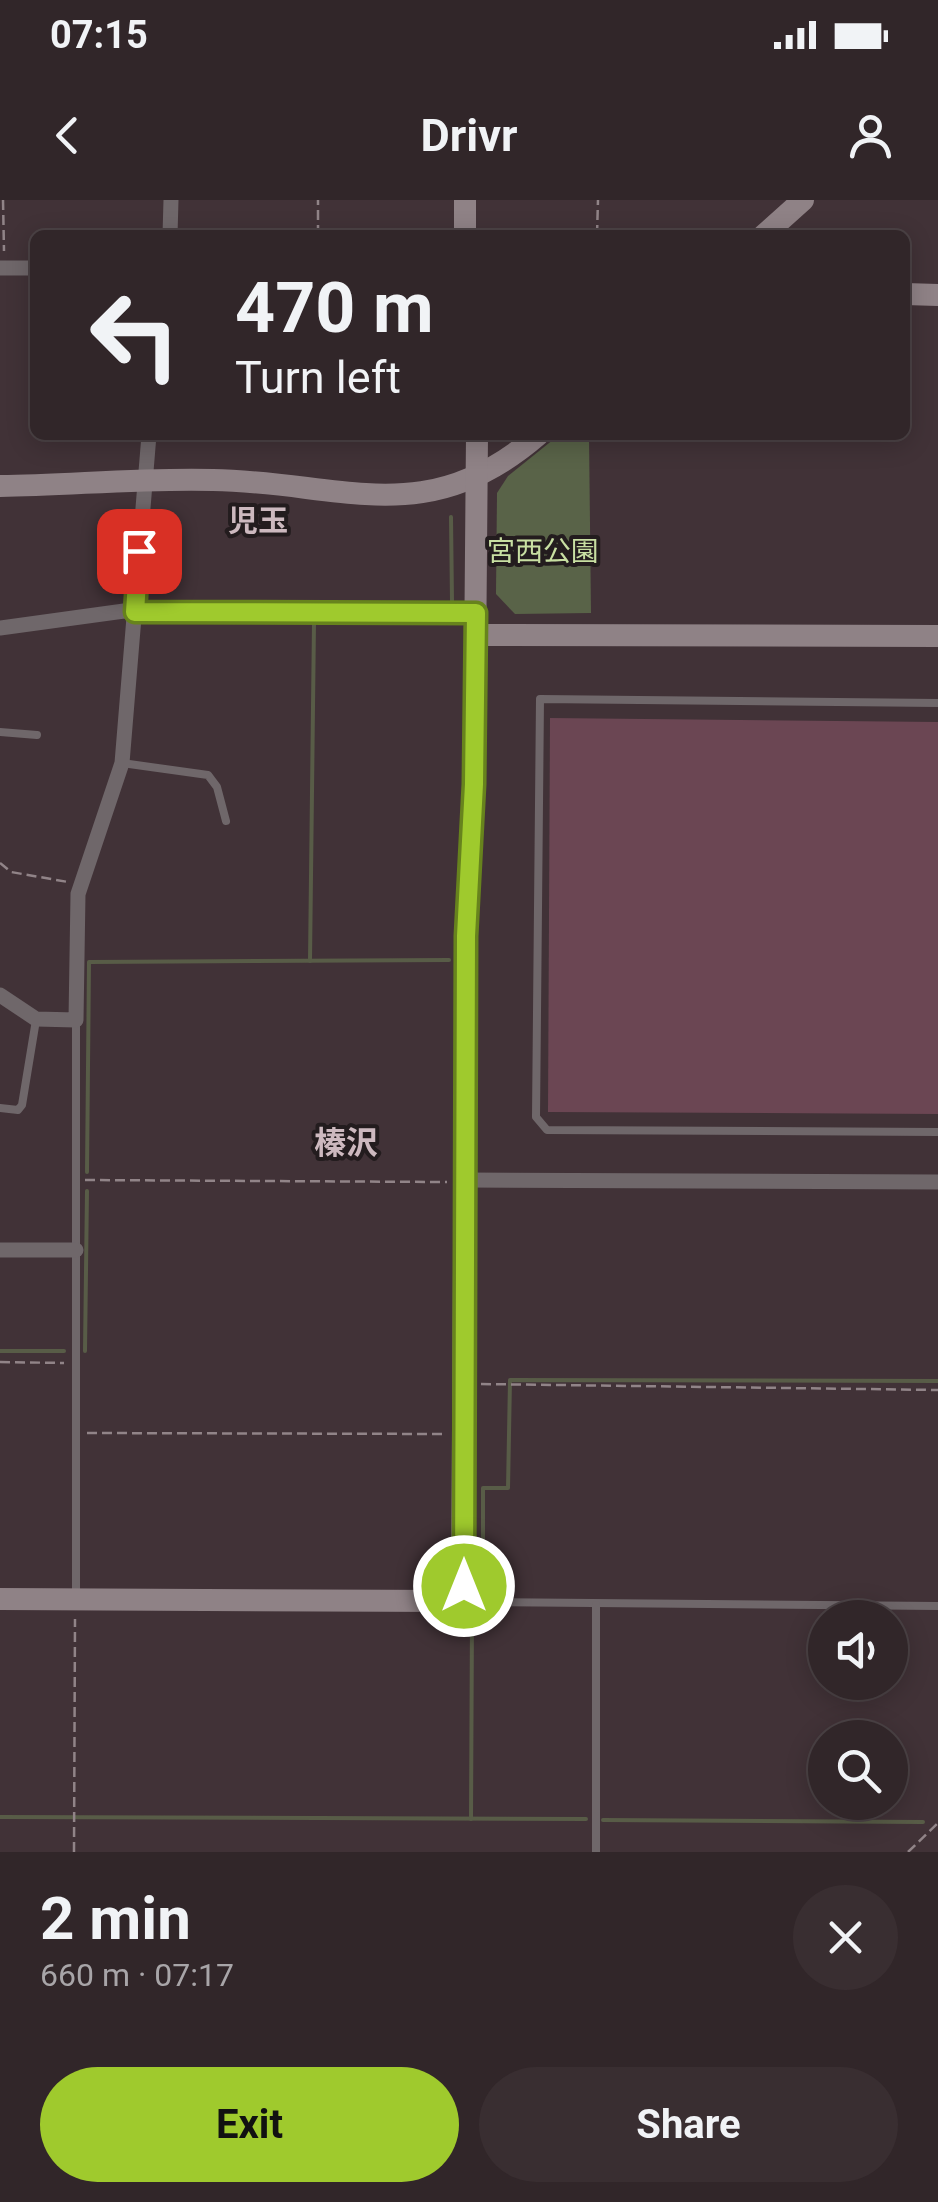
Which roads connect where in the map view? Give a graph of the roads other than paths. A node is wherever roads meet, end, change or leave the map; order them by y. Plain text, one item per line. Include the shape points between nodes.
1 (171, 200) edge
2 (465, 200) edge
3 (803, 200) edge
4 (170, 230) edge
5 (465, 230) edge
6 (770, 230) edge
7 (2, 268) edge
8 (30, 268) edge
9 (910, 294) edge
10 (938, 295) edge
11 (148, 440) edge
12 (476, 440) edge
13 (531, 440) edge
14 (476, 478) junction
15 (146, 479) junction
16 (0, 486) edge
17 (135, 612) junction
18 (476, 624) junction
19 (0, 628) edge
20 (938, 636) edge
21 (938, 702) edge
22 (0, 732) edge
23 (36, 735) dead end
24 (122, 763) junction
25 (226, 821) dead end
26 (0, 996) edge
27 (36, 1019) junction
28 (76, 1020) junction
29 (0, 1108) edge
30 (938, 1132) edge
31 (465, 1180) junction
32 (938, 1182) edge
33 (0, 1250) edge
34 (76, 1250) junction
35 (460, 1596) junction
36 (0, 1599) edge
37 (76, 1599) junction
38 (596, 1605) junction
39 (938, 1606) edge
40 (596, 1852) edge

1 - 4 street
2 - 5 street
3 - 6 street
7 - 8 street
9 - 10 street
11 - 15 street
12 - 14 street
13 - 14 street
14 - 15 street via 388,496
14 - 18 street
15 - 16 street
15 - 17 street
17 - 18 street
17 - 19 street
17 - 24 street
18 - 20 street
18 - 31 street
21 - 30 lane via 540,699 536,1116 547,1130
22 - 23 lane
24 - 25 lane via 208,776
24 - 28 street via 80,884
26 - 27 street
27 - 28 street
27 - 29 lane via 22,1105
28 - 34 lane
31 - 32 street
31 - 35 street
33 - 34 street
34 - 37 lane
35 - 37 street
35 - 38 lane via 473,1602
36 - 37 street
38 - 39 lane
38 - 40 lane

